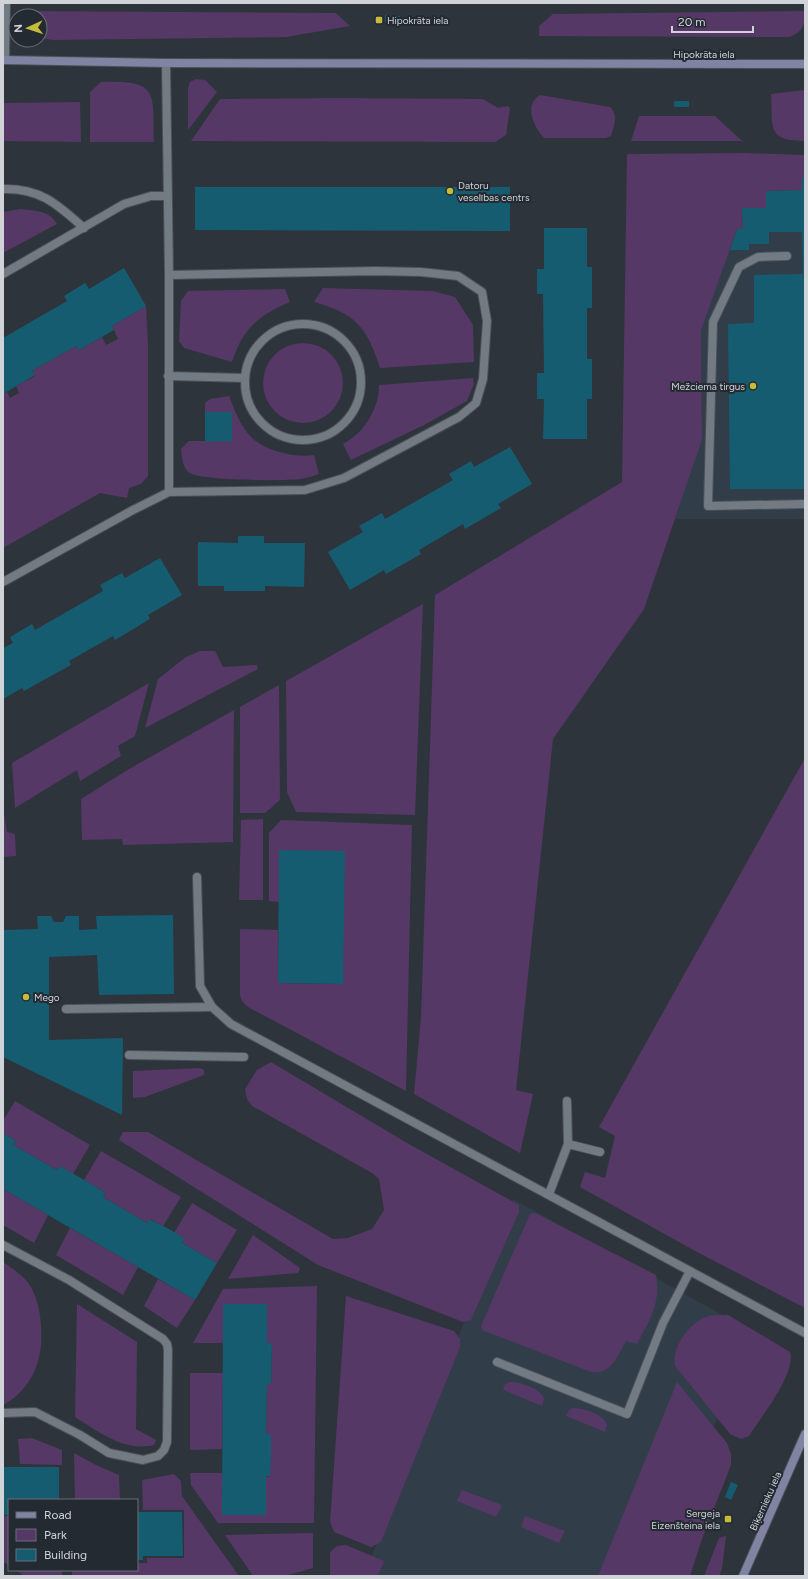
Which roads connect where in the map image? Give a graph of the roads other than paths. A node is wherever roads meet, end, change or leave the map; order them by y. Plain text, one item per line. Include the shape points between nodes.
1 (6, 3) edge
2 (4, 60) edge
3 (166, 63) junction
4 (805, 64) edge
5 (3, 189) edge
6 (168, 196) junction
7 (84, 228) junction
8 (787, 256) dead end
9 (3, 274) edge
10 (169, 275) junction
11 (168, 376) junction
12 (245, 378) junction
13 (169, 492) junction
14 (805, 504) edge
15 (3, 582) edge
16 (197, 877) dead end
17 (212, 1007) junction
18 (66, 1009) dead end
19 (129, 1055) dead end
20 (244, 1057) dead end
21 (567, 1101) dead end
22 (568, 1144) junction
23 (600, 1152) dead end
24 (549, 1194) junction
25 (3, 1245) edge
26 (690, 1270) junction
27 (805, 1333) edge
28 (497, 1362) dead end
29 (3, 1413) edge
30 (805, 1434) edge
31 (743, 1576) edge

1 - 2 street
2 - 3 street, Hipokrāta iela
3 - 4 street, Hipokrāta iela
3 - 6 street
5 - 7 street via 35,192 59,206
6 - 7 street via 151,196 124,204
6 - 10 street
7 - 9 street
8 - 14 street via 758,257 739,267 713,322 708,506
10 - 11 street
10 - 13 street via 375,271 458,276 482,292 487,321 483,379 476,404 459,418 344,478 305,490
11 - 12 street
11 - 13 street
12 - 12 street via 248,362 267,336 280,328 312,324 341,337 356,359 361,380 359,396 346,421 329,433 308,440 280,435 268,428 250,406
13 - 15 street
16 - 17 street via 200,986
17 - 18 street
17 - 24 street via 231,1024
19 - 20 street
21 - 22 street
22 - 23 street
22 - 24 street
24 - 26 street
25 - 29 street via 69,1280 164,1339 168,1350 167,1442 158,1456 143,1460 109,1454 80,1435 35,1412
26 - 27 street
26 - 28 street via 663,1323 627,1414
30 - 31 street, Biķernieku iela

